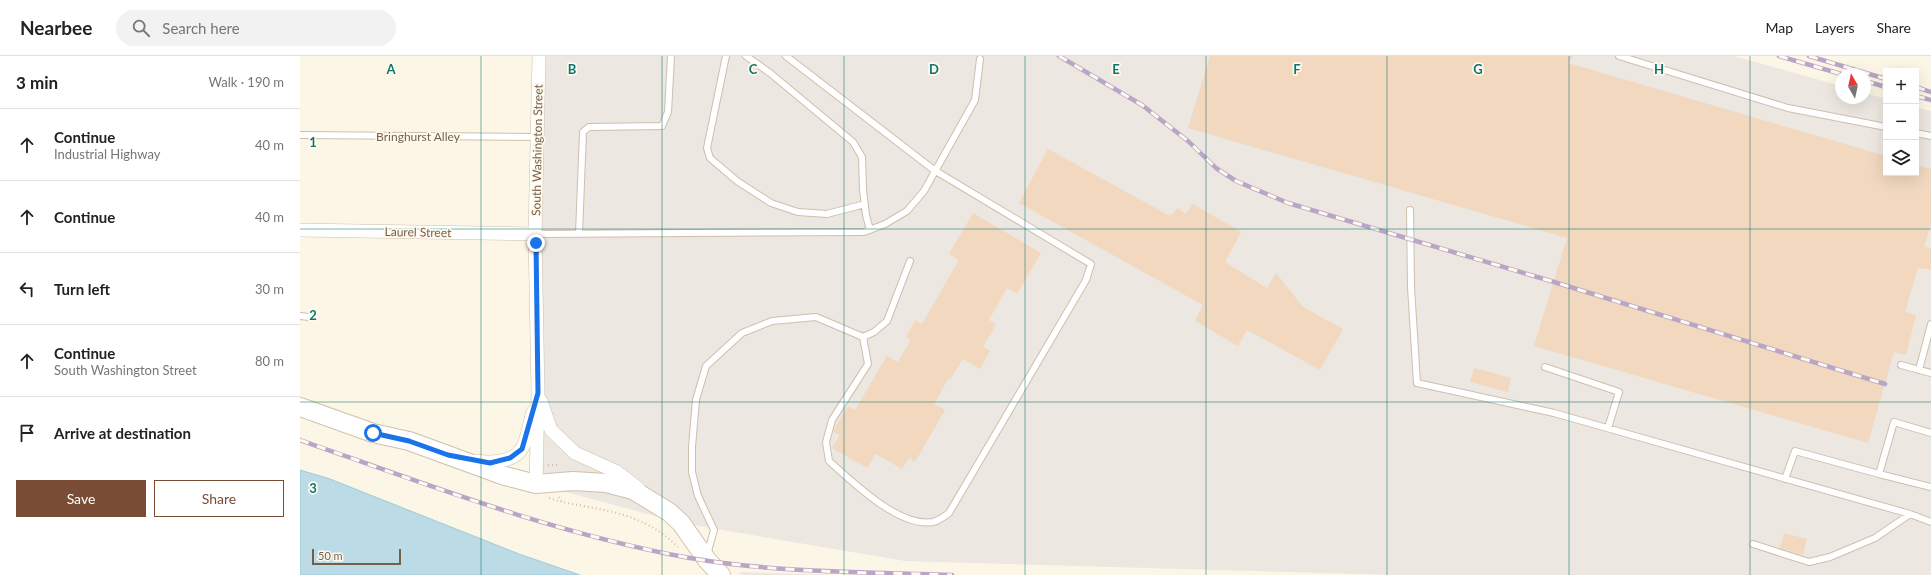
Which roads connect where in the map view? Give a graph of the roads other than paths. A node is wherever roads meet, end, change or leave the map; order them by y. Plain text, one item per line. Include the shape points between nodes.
1 (538, 56) edge
2 (671, 56) edge
3 (726, 56) edge
4 (746, 56) edge
5 (786, 56) edge
6 (1619, 56) edge
7 (980, 59) dead end
8 (1883, 126) edge
9 (1919, 134) edge
10 (300, 135) edge
11 (1931, 136) edge
12 (537, 137) junction
13 (934, 170) junction
14 (865, 204) junction
15 (1410, 210) dead end
16 (300, 230) edge
17 (870, 230) junction
18 (535, 234) junction
19 (579, 234) junction
20 (910, 261) dead end
21 (300, 316) edge
22 (309, 317) dead end
23 (1931, 324) edge
24 (863, 338) junction
25 (1901, 365) dead end
26 (1545, 368) dead end
27 (1919, 370) junction
28 (1931, 373) edge
29 (538, 393) junction
30 (300, 407) edge
31 (1608, 428) junction
32 (1931, 433) edge
33 (448, 455) junction
34 (1879, 474) junction
35 (1786, 479) junction
36 (536, 484) junction
37 (1931, 487) edge
38 (669, 512) junction
39 (1910, 514) junction
40 (1931, 522) edge
41 (1753, 544) dead end
42 (706, 559) junction
43 (721, 575) edge

1 - 12 street, South Washington Street
2 - 19 lane via 668,112 662,126 589,127 583,132
3 - 14 lane via 707,148 710,158 771,203 798,212 827,214
4 - 14 lane via 853,142 862,158
5 - 13 lane
6 - 8 lane via 1788,108
7 - 13 lane via 975,100
9 - 11 lane
10 - 12 lane, Bringhurst Alley
12 - 18 street, South Washington Street
13 - 17 lane via 924,191 907,211
13 - 24 lane via 1091,264 1086,280 950,513 933,522 912,520 878,503 829,461 826,442 832,420 868,364
14 - 17 lane
15 - 31 lane via 1411,287 1417,384 1554,413
16 - 18 street, Laurel Street
17 - 19 lane
18 - 19 lane
18 - 29 street, South Washington Street
20 - 24 lane via 887,321
21 - 22 lane
23 - 27 lane
24 - 42 lane via 816,317 772,321 742,333 706,366 696,400 692,446 692,472 698,496 714,530
25 - 27 lane
26 - 31 lane via 1619,392
27 - 28 lane
29 - 33 street via 522,449 510,458 490,463
29 - 36 street, South Washington Street
29 - 38 street via 551,430 575,453 617,472
30 - 33 street via 373,433 409,441
31 - 35 lane
32 - 34 lane via 1894,422
33 - 36 street via 505,476
34 - 35 lane via 1795,450
34 - 37 lane
35 - 39 lane
36 - 38 street via 573,481 606,483 633,490
38 - 42 street via 681,523
39 - 40 lane
39 - 41 lane via 1875,538 1830,557 1809,562
42 - 43 street

